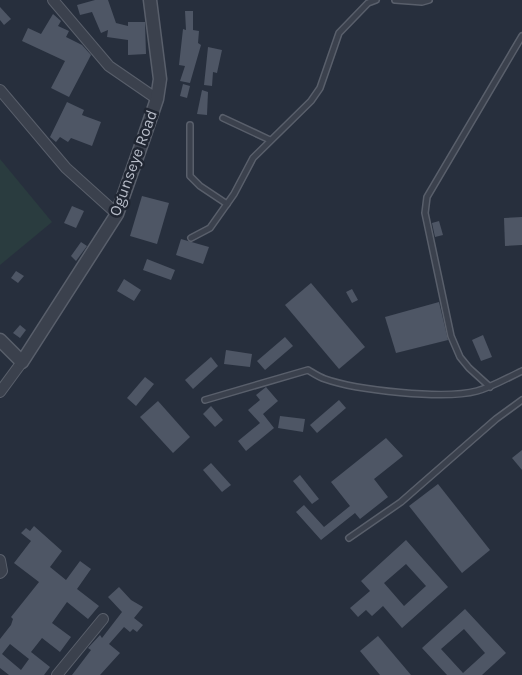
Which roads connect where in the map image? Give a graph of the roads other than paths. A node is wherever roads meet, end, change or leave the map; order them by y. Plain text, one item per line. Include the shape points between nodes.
1 (53, 0) edge
2 (150, 0) edge
3 (376, 0) edge
4 (395, 0) edge
5 (429, 0) edge
6 (522, 36) edge
7 (0, 90) edge
8 (157, 98) junction
9 (223, 118) dead end
10 (190, 125) dead end
11 (270, 140) junction
12 (227, 204) junction
13 (117, 214) junction
14 (191, 238) dead end
15 (0, 340) edge
16 (22, 362) junction
17 (522, 371) edge
18 (490, 387) junction
19 (0, 392) edge
20 (205, 400) dead end
21 (522, 400) edge
22 (349, 538) dead end
23 (0, 560) edge
24 (0, 573) edge
25 (103, 619) dead end
26 (57, 675) edge

1 - 8 street via 110,66
2 - 8 street, Ogunseye Road via 160,62
3 - 11 lane via 368,3 339,33 320,88 297,116
4 - 5 lane
6 - 18 lane via 427,198 425,213 452,336 460,357
7 - 13 street via 66,168
8 - 13 street, Ogunseye Road
9 - 11 lane
10 - 12 lane via 190,176
11 - 12 lane via 253,158
12 - 14 lane via 210,228
13 - 16 street, Ogunseye Road
15 - 16 street
16 - 19 street
17 - 18 lane
18 - 20 lane via 458,395 424,394 359,387 325,379 308,370
21 - 22 lane via 401,502
23 - 24 street
25 - 26 street

